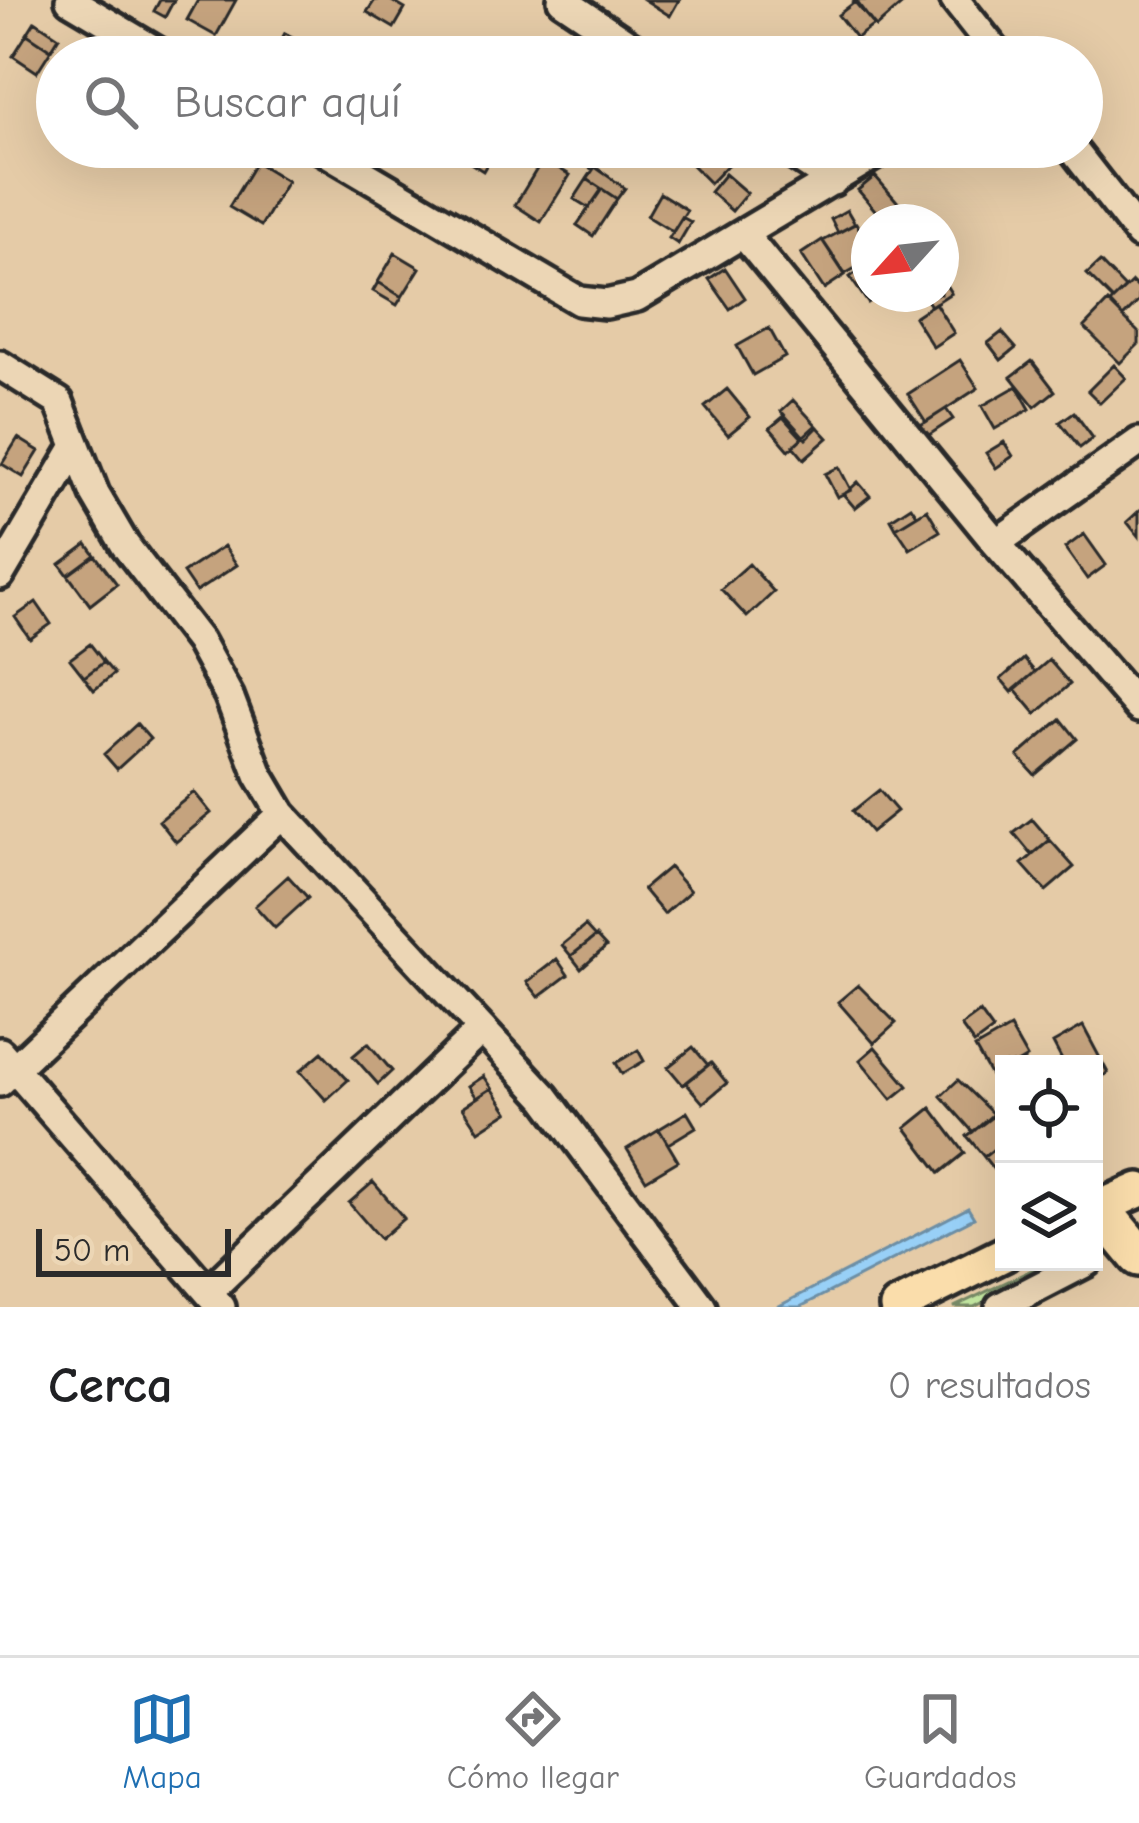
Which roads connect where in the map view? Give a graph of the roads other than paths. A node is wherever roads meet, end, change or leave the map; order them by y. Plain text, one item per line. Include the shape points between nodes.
1 (70, 0) edge
2 (562, 0) edge
3 (955, 0) edge
4 (131, 36) edge
5 (616, 36) edge
6 (983, 36) edge
7 (354, 168) edge
8 (813, 168) edge
9 (853, 168) edge
10 (1087, 168) edge
11 (832, 181) junction
12 (1139, 234) edge
13 (744, 235) junction
14 (0, 365) edge
15 (1139, 442) edge
16 (76, 446) junction
17 (996, 543) junction
18 (0, 575) edge
19 (1139, 707) edge
20 (282, 814) junction
21 (482, 1029) junction
22 (5, 1068) edge
23 (1139, 1190) edge
24 (1103, 1206) edge
25 (995, 1259) edge
26 (1055, 1271) edge
27 (214, 1300) edge
28 (913, 1304) edge
29 (702, 1307) edge
30 (1000, 1307) edge

1 - 4 street
2 - 5 street
3 - 6 street
7 - 13 street via 579,301 637,296
8 - 11 street
9 - 11 street
10 - 12 street
11 - 13 street
13 - 17 street
14 - 16 street via 59,402
15 - 17 street
16 - 18 street
16 - 20 street via 125,545 230,696
17 - 19 street
20 - 21 street
20 - 22 street
21 - 27 street
21 - 29 street via 545,1097
22 - 27 street
23 - 24 main road
25 - 28 main road
26 - 30 street

